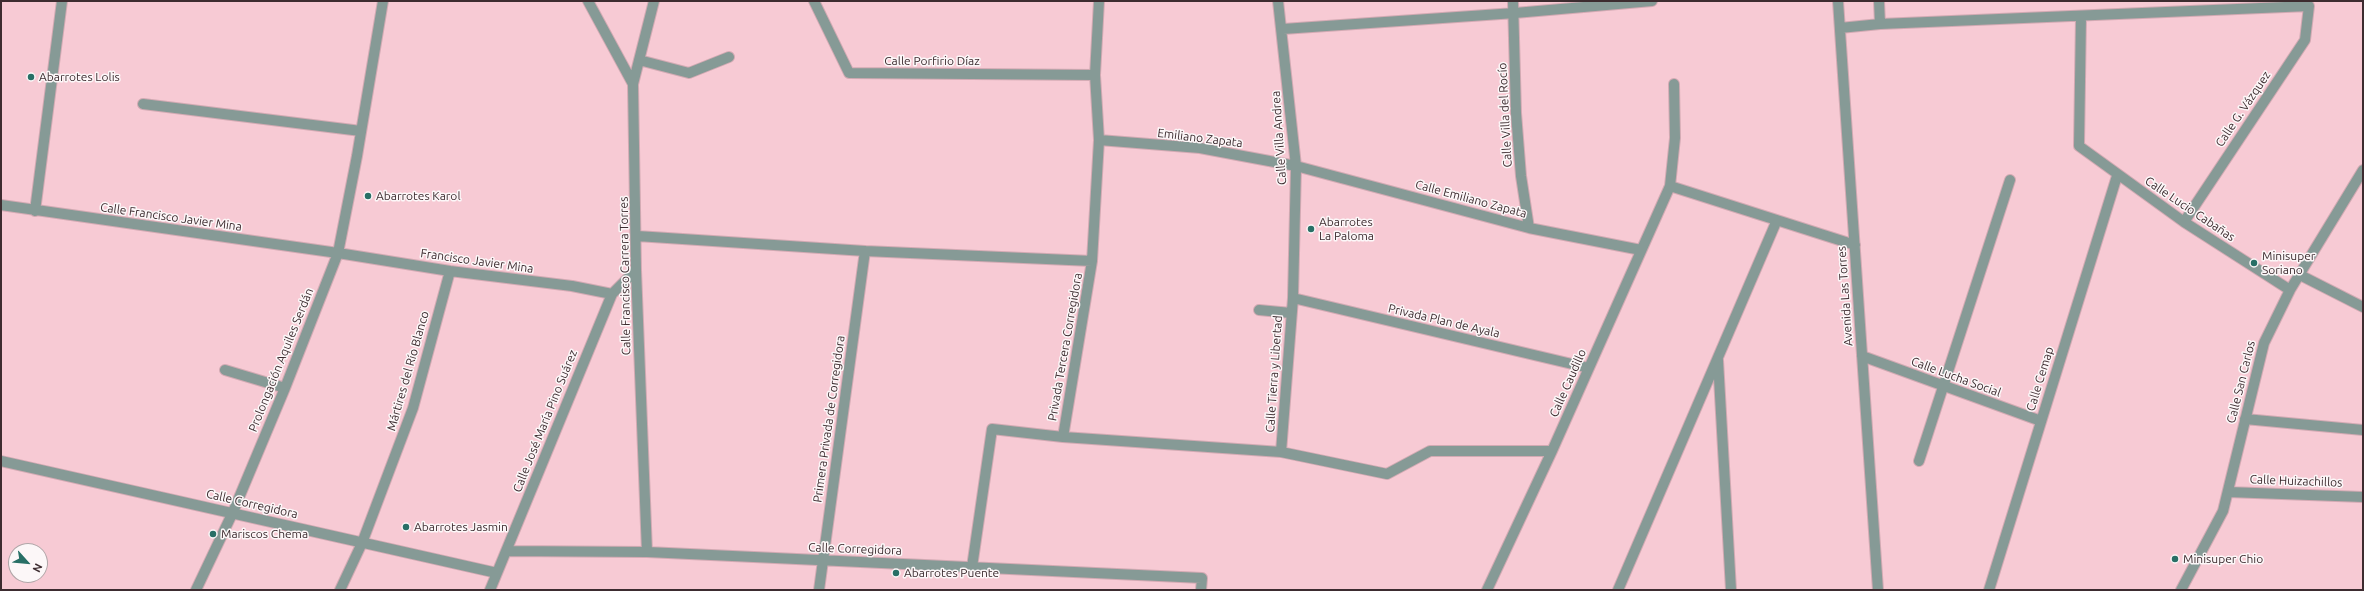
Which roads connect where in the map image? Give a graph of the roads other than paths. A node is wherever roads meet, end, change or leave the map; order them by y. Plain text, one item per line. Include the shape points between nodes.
1 (62, 1) edge
2 (383, 1) edge
3 (588, 1) edge
4 (654, 1) edge
5 (814, 1) edge
6 (1099, 1) edge
7 (1278, 1) edge
8 (1513, 1) edge
9 (1652, 1) edge
10 (1838, 1) edge
11 (1879, 1) edge
12 (1515, 13) junction
13 (2081, 16) junction
14 (1880, 24) junction
15 (1840, 28) junction
16 (1283, 29) junction
17 (729, 57) dead end
18 (639, 60) junction
19 (1095, 75) junction
20 (633, 84) junction
21 (1674, 84) dead end
22 (143, 104) dead end
23 (361, 131) junction
24 (1099, 140) junction
25 (1296, 166) junction
26 (2363, 170) edge
27 (2117, 176) junction
28 (2010, 180) dead end
29 (1670, 186) junction
30 (1, 205) edge
31 (36, 211) junction
32 (1777, 220) junction
33 (2184, 222) junction
34 (1529, 228) junction
35 (637, 236) junction
36 (1855, 245) junction
37 (1641, 250) junction
38 (865, 251) junction
39 (338, 253) junction
40 (1092, 261) junction
41 (636, 270) junction
42 (450, 271) junction
43 (2300, 275) junction
44 (2290, 290) junction
45 (612, 294) junction
46 (1292, 298) junction
47 (2363, 307) edge
48 (1259, 310) dead end
49 (1291, 313) junction
50 (1862, 356) junction
51 (1718, 357) junction
52 (1589, 368) junction
53 (225, 370) dead end
54 (1944, 387) junction
55 (285, 388) junction
56 (2245, 419) junction
57 (2041, 421) junction
58 (2363, 430) edge
59 (1063, 437) junction
60 (1552, 450) junction
61 (1281, 452) junction
62 (1, 461) edge
63 (1919, 461) dead end
64 (2228, 492) junction
65 (2363, 497) edge
66 (232, 512) junction
67 (362, 544) junction
68 (506, 551) junction
69 (647, 552) junction
70 (822, 561) junction
71 (972, 567) junction
72 (497, 573) junction
73 (196, 590) edge
74 (340, 590) edge
75 (490, 590) edge
76 (819, 590) edge
77 (1201, 590) edge
78 (1487, 590) edge
79 (1618, 590) edge
80 (1731, 590) edge
81 (1878, 590) edge
82 (1989, 590) edge
83 (2181, 590) edge

1 - 31 street
2 - 23 street, Prolongación Aquiles Serdán
3 - 20 street
4 - 18 street, Calle Francisco Carrera Torres
5 - 19 street, Calle Porfirio Díaz via 850,73
6 - 19 street, Privada Tercera Corregidora
7 - 16 street, Calle Villa Andrea
8 - 12 street, Calle Villa del Rocío
9 - 12 street
10 - 15 street, Avenida Las Torres
11 - 14 street
12 - 16 street
12 - 34 street, Calle Villa del Rocío via 1516,113 1521,176
13 - 14 street
13 - 27 street, Calle Lucio Cabañas via 2079,146
13 - 33 street, Calle G. Vázquez via 2309,6 2305,40
14 - 15 street
15 - 36 street, Avenida Las Torres
16 - 25 street, Calle Villa Andrea
17 - 18 street via 689,73
18 - 20 street, Calle Francisco Carrera Torres
19 - 24 street, Privada Tercera Corregidora
20 - 35 street, Calle Francisco Carrera Torres
21 - 29 street, Calle Caudillo via 1676,138
22 - 23 street
23 - 39 street, Prolongación Aquiles Serdán
24 - 25 street, Emiliano Zapata via 1200,148
24 - 40 street, Privada Tercera Corregidora
25 - 34 street, Calle Emiliano Zapata
25 - 46 street, Calle Villa Andrea
26 - 43 street, Calle San Carlos
27 - 33 street, Calle Lucio Cabañas
27 - 57 street, Calle Cemap
28 - 54 street
29 - 32 street
29 - 37 street, Calle Caudillo
30 - 31 street, Calle Francisco Javier Mina
31 - 39 street, Calle Francisco Javier Mina
32 - 36 street
32 - 51 street
33 - 44 street, Calle Lucio Cabañas
34 - 37 street, Calle Emiliano Zapata
35 - 38 street
35 - 41 street, Calle Francisco Carrera Torres
36 - 50 street, Avenida Las Torres
37 - 52 street, Calle Caudillo
38 - 40 street
38 - 70 street, Primera Privada de Corregidora
39 - 42 street, Francisco Javier Mina
39 - 55 street, Prolongación Aquiles Serdán
40 - 59 street, Privada Tercera Corregidora
41 - 45 street, Calle José María Pino Suárez
41 - 69 street, Calle Francisco Carrera Torres
42 - 45 street, Francisco Javier Mina via 572,286
42 - 67 street, Mártires del Río Blanco via 413,408
43 - 44 street, Calle San Carlos
43 - 47 street
44 - 56 street, Calle San Carlos via 2264,343
45 - 68 street, Calle José María Pino Suárez
46 - 49 street, Calle Tierra y Libertad
46 - 52 street, Privada Plan de Ayala
48 - 49 street
49 - 61 street, Calle Tierra y Libertad
50 - 54 street, Calle Lucha Social
50 - 81 street, Avenida Las Torres
51 - 79 street
51 - 80 street
52 - 60 street, Calle Caudillo
53 - 55 street
54 - 57 street, Calle Lucha Social
54 - 63 street
55 - 66 street, Prolongación Aquiles Serdán
56 - 58 street
56 - 64 street, Calle San Carlos
57 - 82 street, Calle Cemap
59 - 61 street
59 - 71 street via 992,429
60 - 61 street via 1430,451 1386,474
60 - 78 street, Calle Caudillo
62 - 66 street, Calle Corregidora
64 - 65 street, Calle Huizachillos
64 - 83 street, Calle San Carlos via 2223,511
66 - 67 street, Calle Corregidora
66 - 73 street, Prolongación Aquiles Serdán
67 - 72 street, Calle Corregidora
67 - 74 street, Mártires del Río Blanco
68 - 69 street, Calle Corregidora
68 - 72 street, Calle José María Pino Suárez
69 - 70 street, Calle Corregidora
70 - 71 street, Calle Corregidora
70 - 76 street, Primera Privada de Corregidora
71 - 77 street, Calle Corregidora via 1202,578
72 - 75 street, Calle José María Pino Suárez

